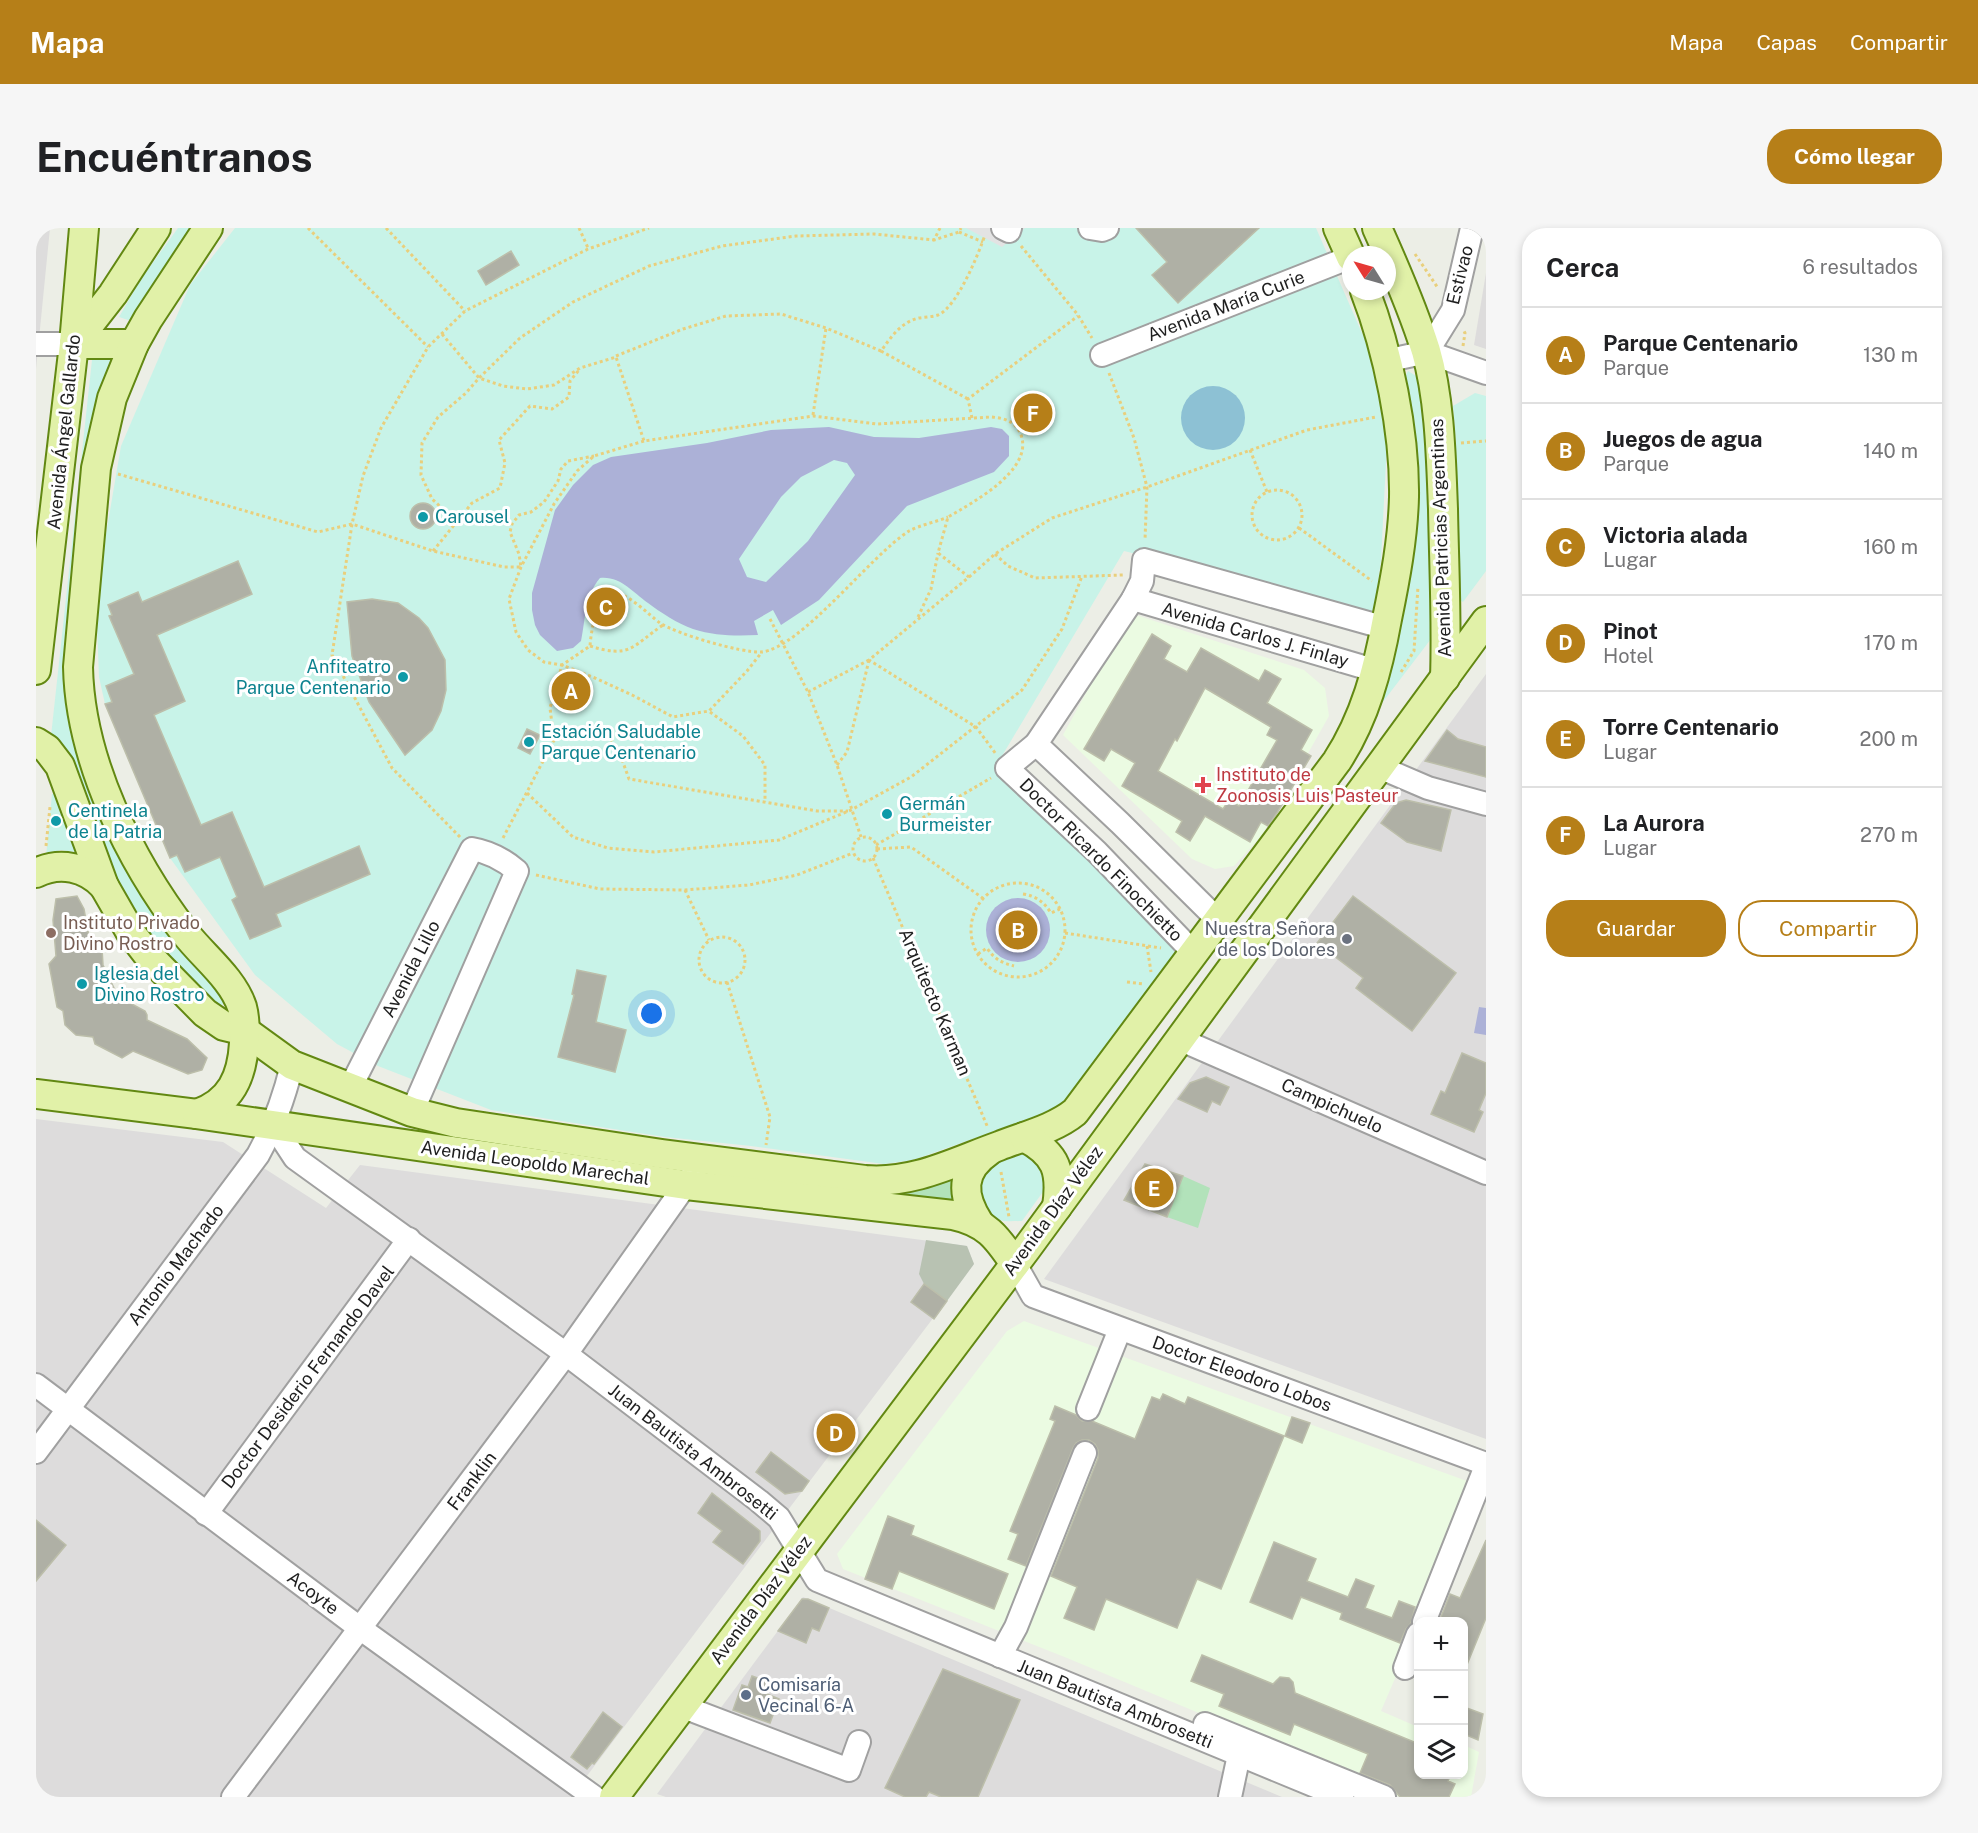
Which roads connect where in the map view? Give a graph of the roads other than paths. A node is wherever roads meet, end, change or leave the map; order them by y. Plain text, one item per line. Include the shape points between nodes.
1 (84, 228) edge
2 (156, 228) edge
3 (208, 228) edge
4 (1090, 228) edge
5 (1107, 228) edge
6 (1338, 228) edge
7 (1377, 228) edge
8 (1472, 228) edge
9 (1346, 246) edge
10 (1342, 261) edge
11 (1368, 300) edge
12 (36, 344) edge
13 (74, 344) junction
14 (134, 344) junction
15 (1427, 352) junction
16 (1102, 355) road end
17 (1385, 361) junction
18 (1486, 373) edge
19 (46, 498) edge
20 (1139, 580) junction
21 (1486, 621) edge
22 (1386, 628) junction
23 (36, 670) edge
24 (1377, 671) junction
25 (1445, 678) junction
26 (1362, 712) junction
27 (36, 742) edge
28 (1036, 744) junction
29 (1379, 767) junction
30 (1486, 804) edge
31 (36, 873) edge
32 (104, 886) junction
33 (1218, 920) junction
34 (1194, 953) junction
35 (245, 1031) junction
36 (1179, 1039) junction
37 (1128, 1044) junction
38 (292, 1065) junction
39 (350, 1088) junction
40 (36, 1094) edge
41 (412, 1112) junction
42 (197, 1114) junction
43 (274, 1126) junction
44 (1024, 1137) junction
45 (996, 1147) junction
46 (703, 1159) junction
47 (1486, 1173) edge
48 (686, 1185) junction
49 (1057, 1207) junction
50 (979, 1224) junction
51 (409, 1239) junction
52 (1015, 1264) junction
53 (1120, 1329) junction
54 (566, 1354) junction
55 (36, 1385) edge
56 (68, 1409) junction
57 (1088, 1409) dead end
58 (36, 1452) edge
59 (1085, 1454) dead end
60 (1486, 1465) edge
61 (206, 1514) junction
62 (799, 1549) junction
63 (1426, 1617) edge
64 (361, 1629) junction
65 (1008, 1642) junction
66 (1414, 1646) edge
67 (1405, 1668) dead end
68 (681, 1706) junction
69 (859, 1742) dead end
70 (1239, 1755) junction
71 (233, 1797) edge
72 (594, 1797) edge
73 (614, 1797) edge
74 (1230, 1797) edge
75 (1342, 1797) edge
76 (1384, 1797) edge

1 - 13 main road, Avenida Ángel Gallardo
2 - 13 main road
3 - 14 main road
4 - 5 street
6 - 9 main road
7 - 15 main road, Avenida Patricias Argentinas
8 - 15 street, Estivao via 1453,310
10 - 16 street, Avenida María Curie
11 - 17 main road, Avenida Patricias Argentinas
12 - 13 street
13 - 14 main road
13 - 19 main road, Avenida Ángel Gallardo
14 - 35 main road via 112,398 96,468 78,667 79,696 89,744 112,805 146,873 186,934 233,988 242,1007
15 - 17 street
15 - 18 street
15 - 25 main road, Avenida Patricias Argentinas via 1441,462
17 - 22 main road, Avenida Patricias Argentinas via 1398,413 1404,498
19 - 23 main road, Avenida Ángel Gallardo
20 - 22 street
20 - 24 street, Avenida Carlos J. Finlay
20 - 28 street
21 - 25 main road, Avenida Díaz Vélez
22 - 24 main road, Avenida Patricias Argentinas
24 - 26 main road, Avenida Patricias Argentinas
25 - 29 main road, Avenida Díaz Vélez
26 - 29 main road via 1361,746 1367,758
26 - 33 main road via 1337,761
27 - 32 main road via 60,766
28 - 33 street, Doctor Ricardo Finochietto
28 - 34 street, Doctor Ricardo Finochietto via 1007,768 1097,852
29 - 30 street via 1428,788
29 - 36 main road, Avenida Díaz Vélez
31 - 32 main road via 51,867 68,867 92,875
32 - 35 main road via 148,956 170,980 224,1026
33 - 34 main road
34 - 37 main road
35 - 38 main road
35 - 42 main road via 242,1064 233,1086 211,1109
36 - 37 main road
36 - 47 street, Campichuelo
36 - 49 main road, Avenida Díaz Vélez
37 - 44 main road via 1075,1112
38 - 39 main road, Avenida Leopoldo Marechal
38 - 43 street, Antonio Machado
39 - 41 main road, Avenida Leopoldo Marechal
39 - 41 street, Avenida Lillo via 472,849 494,855 517,871
40 - 42 main road, Avenida Leopoldo Marechal
41 - 46 main road, Avenida Leopoldo Marechal via 480,1127
42 - 43 main road, Avenida Leopoldo Marechal
43 - 48 main road, Avenida Leopoldo Marechal
43 - 51 street, Juan Bautista Ambrosetti via 295,1158
43 - 56 street, Antonio Machado via 258,1155
44 - 45 main road, Avenida Leopoldo Marechal
44 - 49 main road via 1046,1152 1056,1168
45 - 46 main road, Avenida Leopoldo Marechal via 939,1170 899,1180 865,1180
45 - 50 main road via 976,1162 968,1178 967,1198
46 - 48 street, Franklin
48 - 50 main road, Avenida Leopoldo Marechal via 936,1213
48 - 54 street, Franklin
49 - 52 main road, Avenida Díaz Vélez
50 - 52 main road, Avenida Leopoldo Marechal via 1000,1242
51 - 54 street, Juan Bautista Ambrosetti
51 - 61 street, Doctor Desiderio Fernando Davel
52 - 53 street, Doctor Eleodoro Lobos via 1033,1296
52 - 62 main road, Avenida Díaz Vélez
53 - 57 street
53 - 60 street, Doctor Eleodoro Lobos
54 - 62 street, Juan Bautista Ambrosetti via 759,1501 779,1518
54 - 64 street, Franklin
55 - 56 street, Acoyte
56 - 58 street, Antonio Machado
56 - 61 street, Acoyte
59 - 65 street
60 - 63 street
61 - 64 street, Acoyte
62 - 65 street, Juan Bautista Ambrosetti via 817,1580
62 - 68 main road, Avenida Díaz Vélez
64 - 71 street, Franklin
64 - 72 street, Acoyte
65 - 70 street, Juan Bautista Ambrosetti
65 - 76 street
66 - 67 street
68 - 69 street via 849,1770
68 - 73 main road, Avenida Díaz Vélez
70 - 74 street
70 - 75 street, Juan Bautista Ambrosetti

